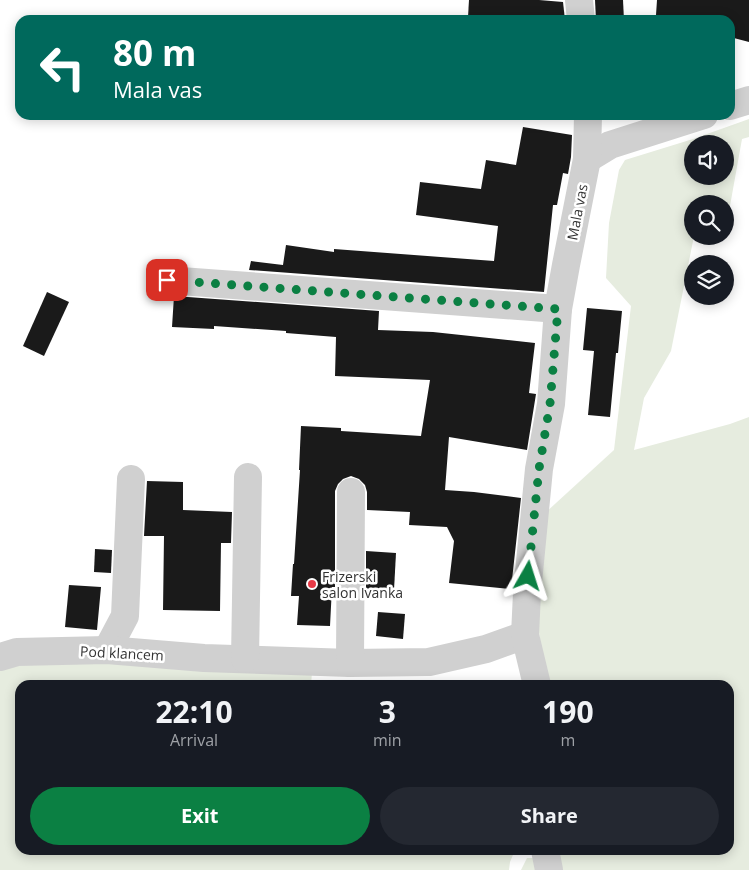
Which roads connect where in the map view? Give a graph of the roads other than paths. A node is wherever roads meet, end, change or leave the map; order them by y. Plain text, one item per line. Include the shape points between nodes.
1 (579, 0) edge
2 (580, 15) edge
3 (749, 100) edge
4 (735, 104) edge
5 (588, 120) edge
6 (688, 120) edge
7 (587, 159) junction
8 (167, 280) dead end
9 (558, 309) junction
10 (248, 477) dead end
11 (131, 479) dead end
12 (351, 492) dead end
13 (525, 634) junction
14 (107, 650) junction
15 (0, 657) edge
16 (245, 659) junction
17 (350, 663) junction
18 (536, 680) edge
19 (546, 855) edge
20 (550, 870) edge

1 - 2 street
3 - 4 street
5 - 7 street, Mala vas
6 - 7 street via 610,145
7 - 9 street, Mala vas
8 - 9 street
9 - 13 street, Mala vas via 550,404 539,469
10 - 16 street
11 - 14 street via 125,616
12 - 17 street
13 - 17 street, Pod klancem via 486,649 429,662
13 - 18 street, Mala vas
14 - 15 street, Pod klancem via 17,652
14 - 16 street, Pod klancem
16 - 17 street, Pod klancem
19 - 20 street

